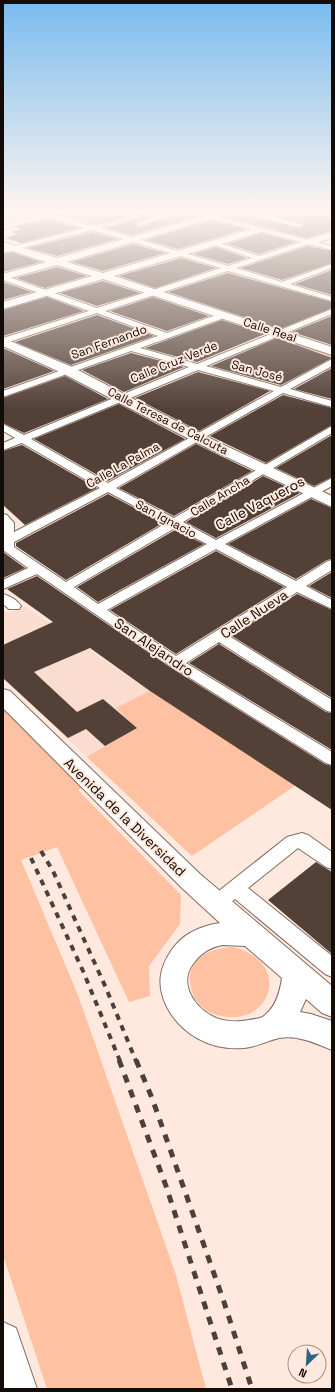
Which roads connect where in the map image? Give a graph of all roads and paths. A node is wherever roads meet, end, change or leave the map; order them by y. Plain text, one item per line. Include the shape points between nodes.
1 (9, 279) edge
2 (93, 279) edge
3 (112, 279) edge
4 (195, 279) edge
5 (266, 279) edge
6 (297, 279) edge
7 (283, 284) junction
8 (47, 292) junction
9 (154, 292) junction
10 (332, 298) edge
11 (3, 306) edge
12 (98, 310) junction
13 (332, 311) edge
14 (224, 315) junction
15 (279, 333) junction
16 (165, 335) junction
17 (3, 342) edge
18 (130, 348) junction
19 (332, 351) edge
20 (332, 362) edge
21 (196, 367) junction
22 (67, 370) junction
23 (283, 390) junction
24 (3, 394) edge
25 (121, 398) junction
26 (332, 404) edge
27 (3, 427) edge
28 (332, 429) edge
29 (198, 438) junction
30 (22, 439) junction
31 (3, 447) edge
32 (264, 470) junction
33 (332, 481) edge
34 (108, 488) junction
35 (312, 492) junction
36 (332, 502) edge
37 (3, 518) edge
38 (174, 524) junction
39 (8, 540) junction
40 (215, 545) junction
41 (332, 564) edge
42 (38, 568) junction
43 (3, 585) edge
44 (66, 587) junction
45 (296, 587) junction
46 (332, 605) edge
47 (98, 609) junction
48 (220, 636) junction
49 (176, 663) junction
50 (3, 696) edge
51 (332, 707) edge
52 (332, 759) edge
53 (332, 862) edge
54 (227, 896) junction
55 (250, 935) junction
56 (194, 943) junction
57 (332, 968) edge
58 (296, 975) junction
59 (332, 1004) edge
60 (275, 1025) junction
61 (332, 1036) edge
62 (3, 1342) edge
63 (18, 1389) edge

1 - 8 street
2 - 8 street
3 - 9 street, Calle Real
4 - 9 street
5 - 7 street
6 - 7 street
7 - 10 street
8 - 11 street
8 - 12 street
9 - 12 street
9 - 14 street, Calle Real
12 - 16 street
12 - 17 street
13 - 15 street, Calle Cruz Verde
14 - 15 street, Calle Real
14 - 16 street, San Fernando
15 - 19 street, Calle Real
15 - 21 street, Calle Cruz Verde
16 - 18 street, San Fernando
17 - 22 street, Calle Teresa de Calcuta
18 - 21 street, San José
18 - 22 street, San Fernando
20 - 23 street, Calle La Palma
21 - 23 street, San José
21 - 25 street, Calle Cruz Verde
22 - 24 street, San Fernando
22 - 25 street, Calle Teresa de Calcuta
23 - 26 street, San José
23 - 29 street, Calle La Palma
25 - 29 street, Calle Teresa de Calcuta
25 - 30 street, Calle Cruz Verde
27 - 30 street, San Ignacio
28 - 32 street, Calle Ancha
29 - 32 street, Calle Teresa de Calcuta
29 - 34 street, Calle La Palma
30 - 31 street, Calle Cruz Verde
30 - 34 street, San Ignacio
32 - 35 street, Calle Teresa de Calcuta
32 - 38 street, Calle Ancha
33 - 35 street, Calle Vaqueros
34 - 38 street, San Ignacio
34 - 39 street, Calle La Palma
35 - 36 street, Calle Teresa de Calcuta
35 - 40 street, Calle Vaqueros
37 - 39 street, San Alejandro via 8,523
38 - 40 street, San Ignacio
38 - 44 street, Calle Ancha
39 - 42 street, San Alejandro via 8,548
40 - 45 street, San Ignacio
40 - 47 street, Calle Vaqueros
41 - 45 street, Calle Nueva
42 - 43 street
42 - 44 street, San Alejandro
44 - 47 street, San Alejandro
45 - 46 street, San Ignacio
45 - 48 street, Calle Nueva
47 - 49 street, San Alejandro
48 - 49 street, Calle Nueva
48 - 51 street
49 - 52 street, San Alejandro
50 - 54 street, Avenida de la Diversidad via 190,881
53 - 54 street via 302,840 293,842
54 - 55 street, Avenida de la Diversidad
54 - 56 street
54 - 57 street
55 - 56 street via 231,932 217,934
55 - 58 street, Avenida de la Diversidad
56 - 60 street via 175,966 173,978 181,1008 191,1019 200,1026 231,1035 248,1035
58 - 59 street, Avenida de la Diversidad
58 - 60 street via 291,1001
60 - 61 street via 304,1025
62 - 63 street

